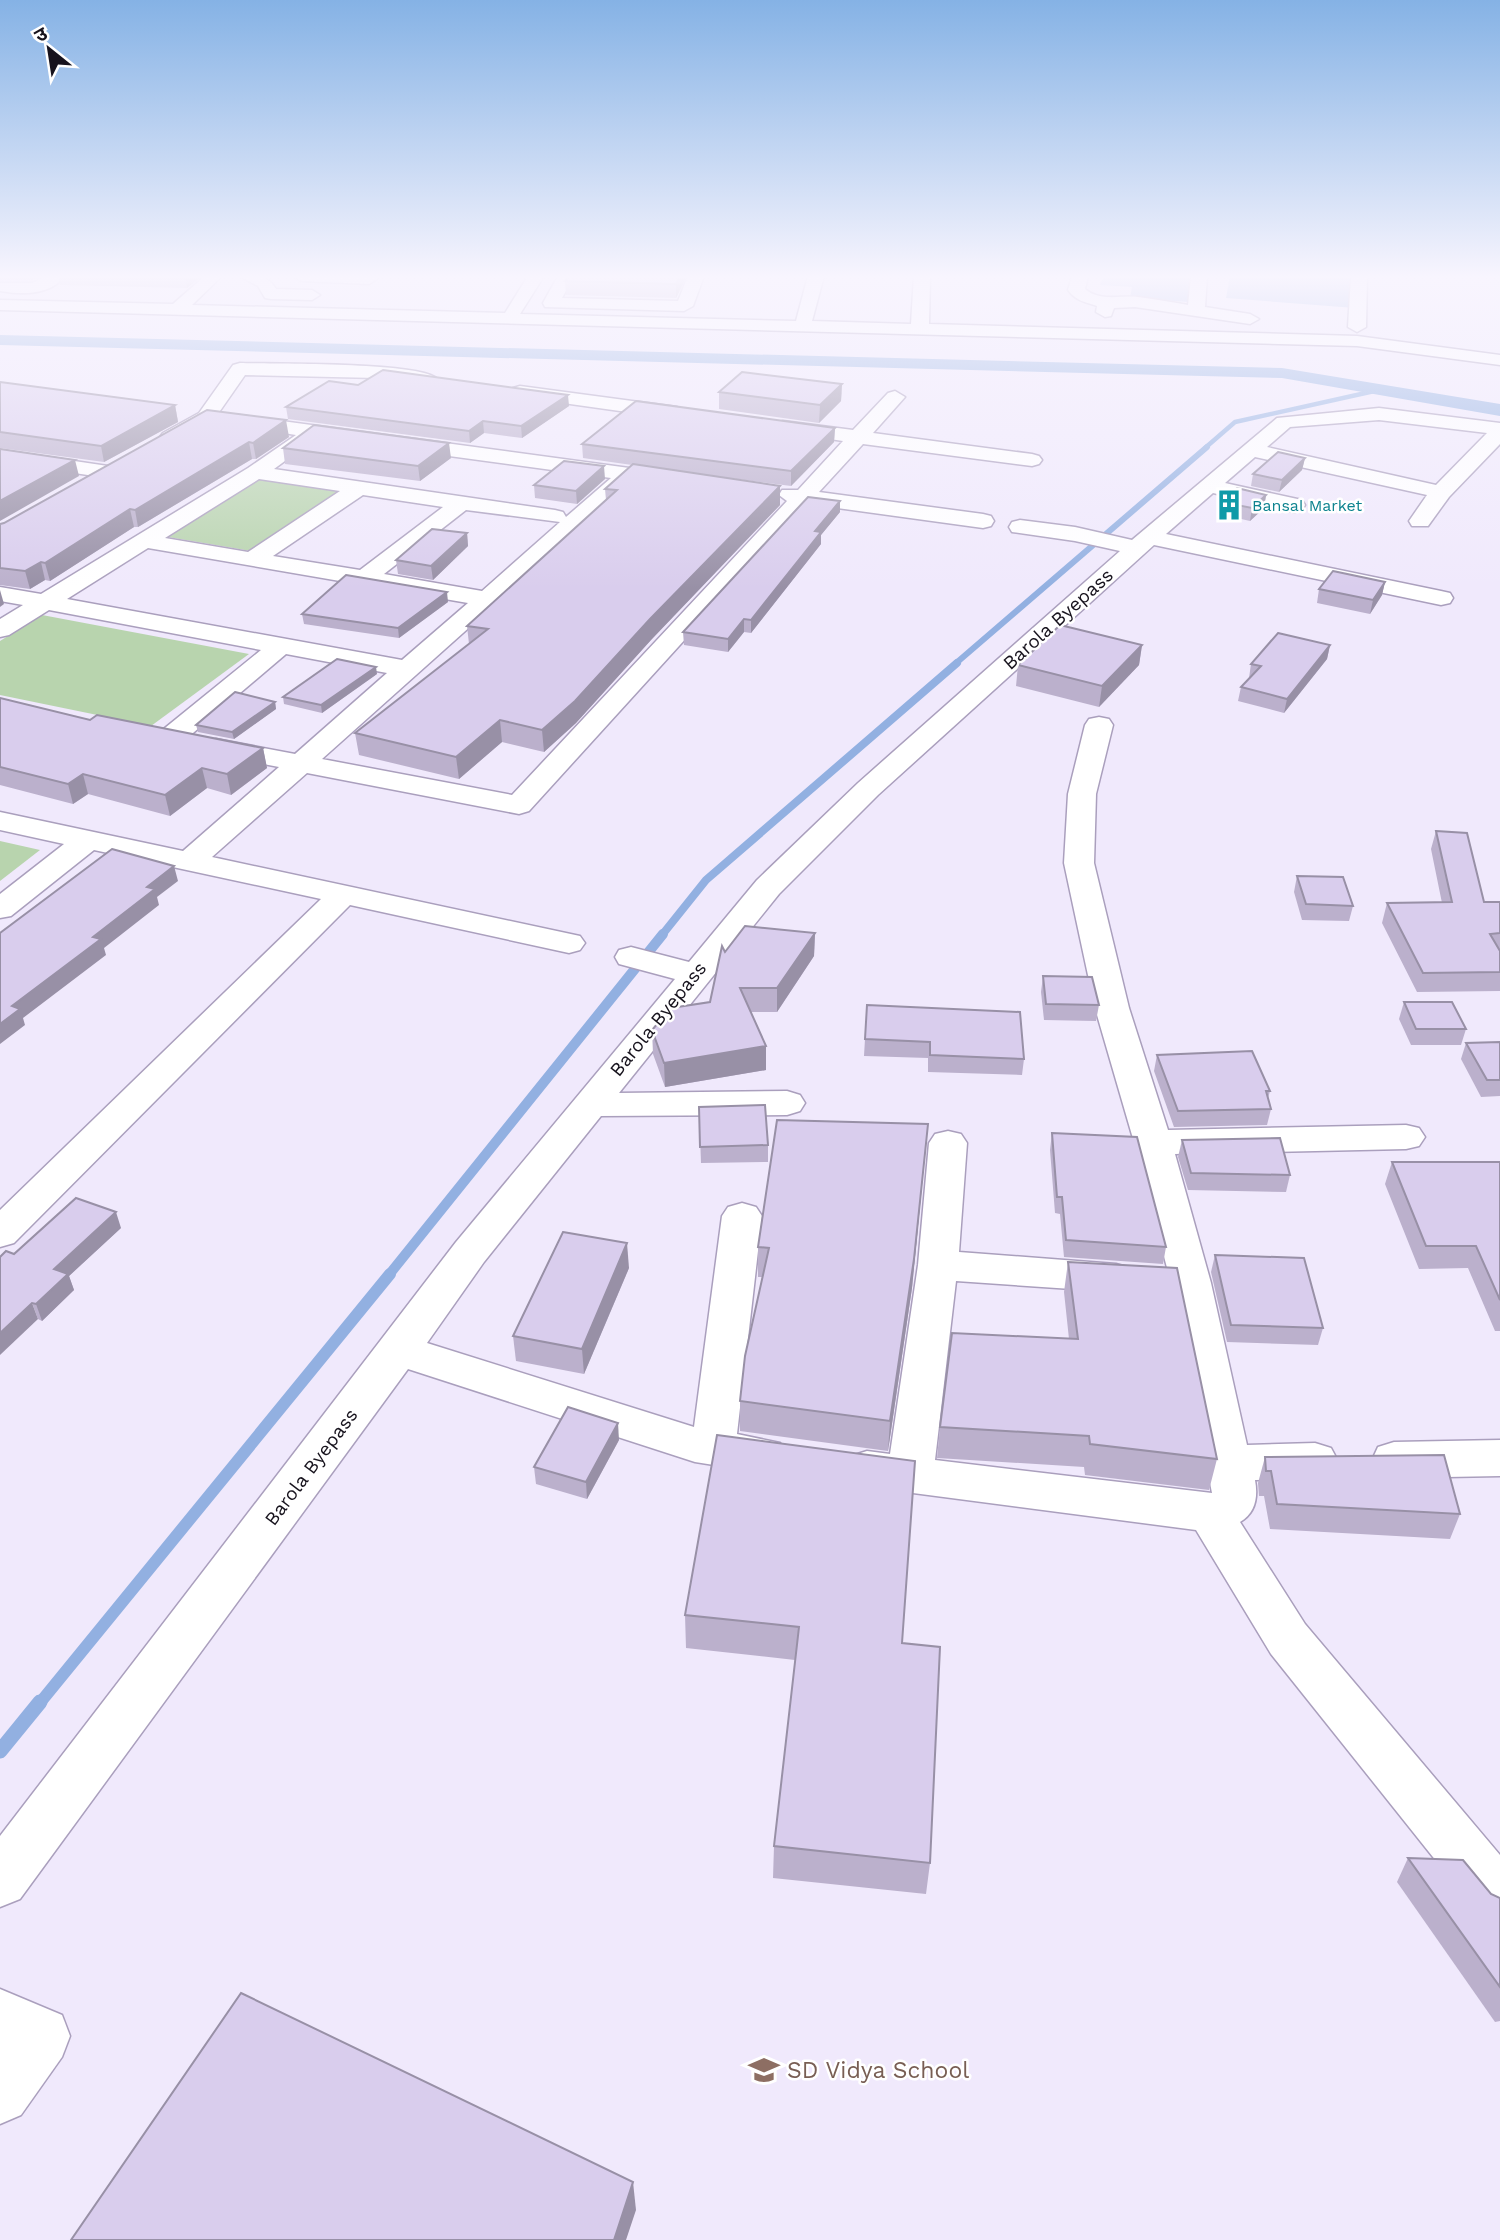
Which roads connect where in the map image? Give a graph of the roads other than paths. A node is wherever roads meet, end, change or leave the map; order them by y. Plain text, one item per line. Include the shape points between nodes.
1 (232, 381) edge
2 (437, 381) edge
3 (447, 382) edge
4 (501, 389) edge
5 (895, 397) dead end
6 (176, 413) edge
7 (693, 415) edge
8 (206, 417) junction
9 (761, 425) edge
10 (1500, 431) edge
11 (306, 437) edge
12 (857, 438) junction
13 (151, 448) edge
14 (1252, 450) junction
15 (0, 456) edge
16 (130, 460) edge
17 (1032, 460) dead end
18 (108, 472) junction
19 (255, 472) junction
20 (628, 474) junction
21 (695, 483) edge
22 (84, 486) edge
23 (1209, 486) junction
24 (359, 488) junction
25 (1441, 492) junction
26 (776, 494) edge
27 (802, 497) junction
28 (461, 503) junction
29 (1294, 505) dead end
30 (555, 517) dead end
31 (1420, 521) dead end
32 (983, 522) dead end
33 (1020, 527) dead end
34 (144, 541) junction
35 (1135, 544) junction
36 (253, 559) junction
37 (365, 578) junction
38 (0, 594) edge
39 (1441, 598) dead end
40 (487, 599) junction
41 (44, 602) junction
42 (0, 629) edge
43 (281, 646) junction
44 (407, 669) junction
45 (1099, 725) dead end
46 (300, 763) junction
47 (0, 821) edge
48 (88, 840) junction
49 (188, 863) junction
50 (342, 896) junction
51 (0, 909) edge
52 (569, 943) dead end
53 (631, 957) dead end
54 (695, 974) junction
55 (787, 1103) dead end
56 (589, 1105) junction
57 (1406, 1137) dead end
58 (1153, 1142) junction
59 (948, 1143) dead end
60 (742, 1216) dead end
61 (2, 1230) edge
62 (938, 1265) junction
63 (1191, 1283) junction
64 (399, 1350) junction
65 (713, 1448) junction
66 (1500, 1458) edge
67 (1228, 1463) junction
68 (910, 1475) junction
69 (1209, 1513) junction
70 (0, 1880) edge
71 (1500, 1898) edge
72 (20, 2027) edge
73 (0, 2094) edge

1 - 8 street
2 - 3 street
4 - 7 street
5 - 12 street
6 - 8 street
8 - 13 street
8 - 20 street
9 - 12 street
10 - 14 street, Barola Byepass via 1379,414 1283,422
10 - 25 street
11 - 19 street
12 - 17 street
12 - 27 street
14 - 23 street, Barola Byepass
14 - 25 street
15 - 18 street
16 - 18 street
18 - 22 street
19 - 24 street
19 - 34 street
20 - 21 street
20 - 40 street
23 - 29 street
23 - 35 street, Barola Byepass
24 - 28 street
24 - 36 street
25 - 31 street
26 - 27 street
27 - 32 street
27 - 46 street via 519,805
28 - 30 street
28 - 37 street
33 - 35 street
34 - 36 street
34 - 41 street
35 - 39 street
35 - 54 street, Barola Byepass via 859,798 768,887
36 - 37 street
37 - 40 street
38 - 41 street
40 - 44 street
41 - 42 street
41 - 43 street
43 - 44 street
43 - 46 street via 157,735
44 - 46 street
45 - 58 street via 1082,794 1079,863 1111,1008
46 - 49 street
47 - 48 street
48 - 49 street
48 - 51 street
49 - 50 street
50 - 52 street
50 - 61 street
53 - 54 street
54 - 56 street, Barola Byepass
55 - 56 street
56 - 64 street, Barola Byepass via 470,1252
57 - 58 street
58 - 63 street
59 - 62 street
60 - 65 street
62 - 63 street
62 - 68 street
63 - 67 street
64 - 65 street
64 - 70 street, Barola Byepass
65 - 68 street
66 - 67 street
67 - 69 street via 1234,1502
68 - 69 street
69 - 71 street via 1288,1639
72 - 73 street

